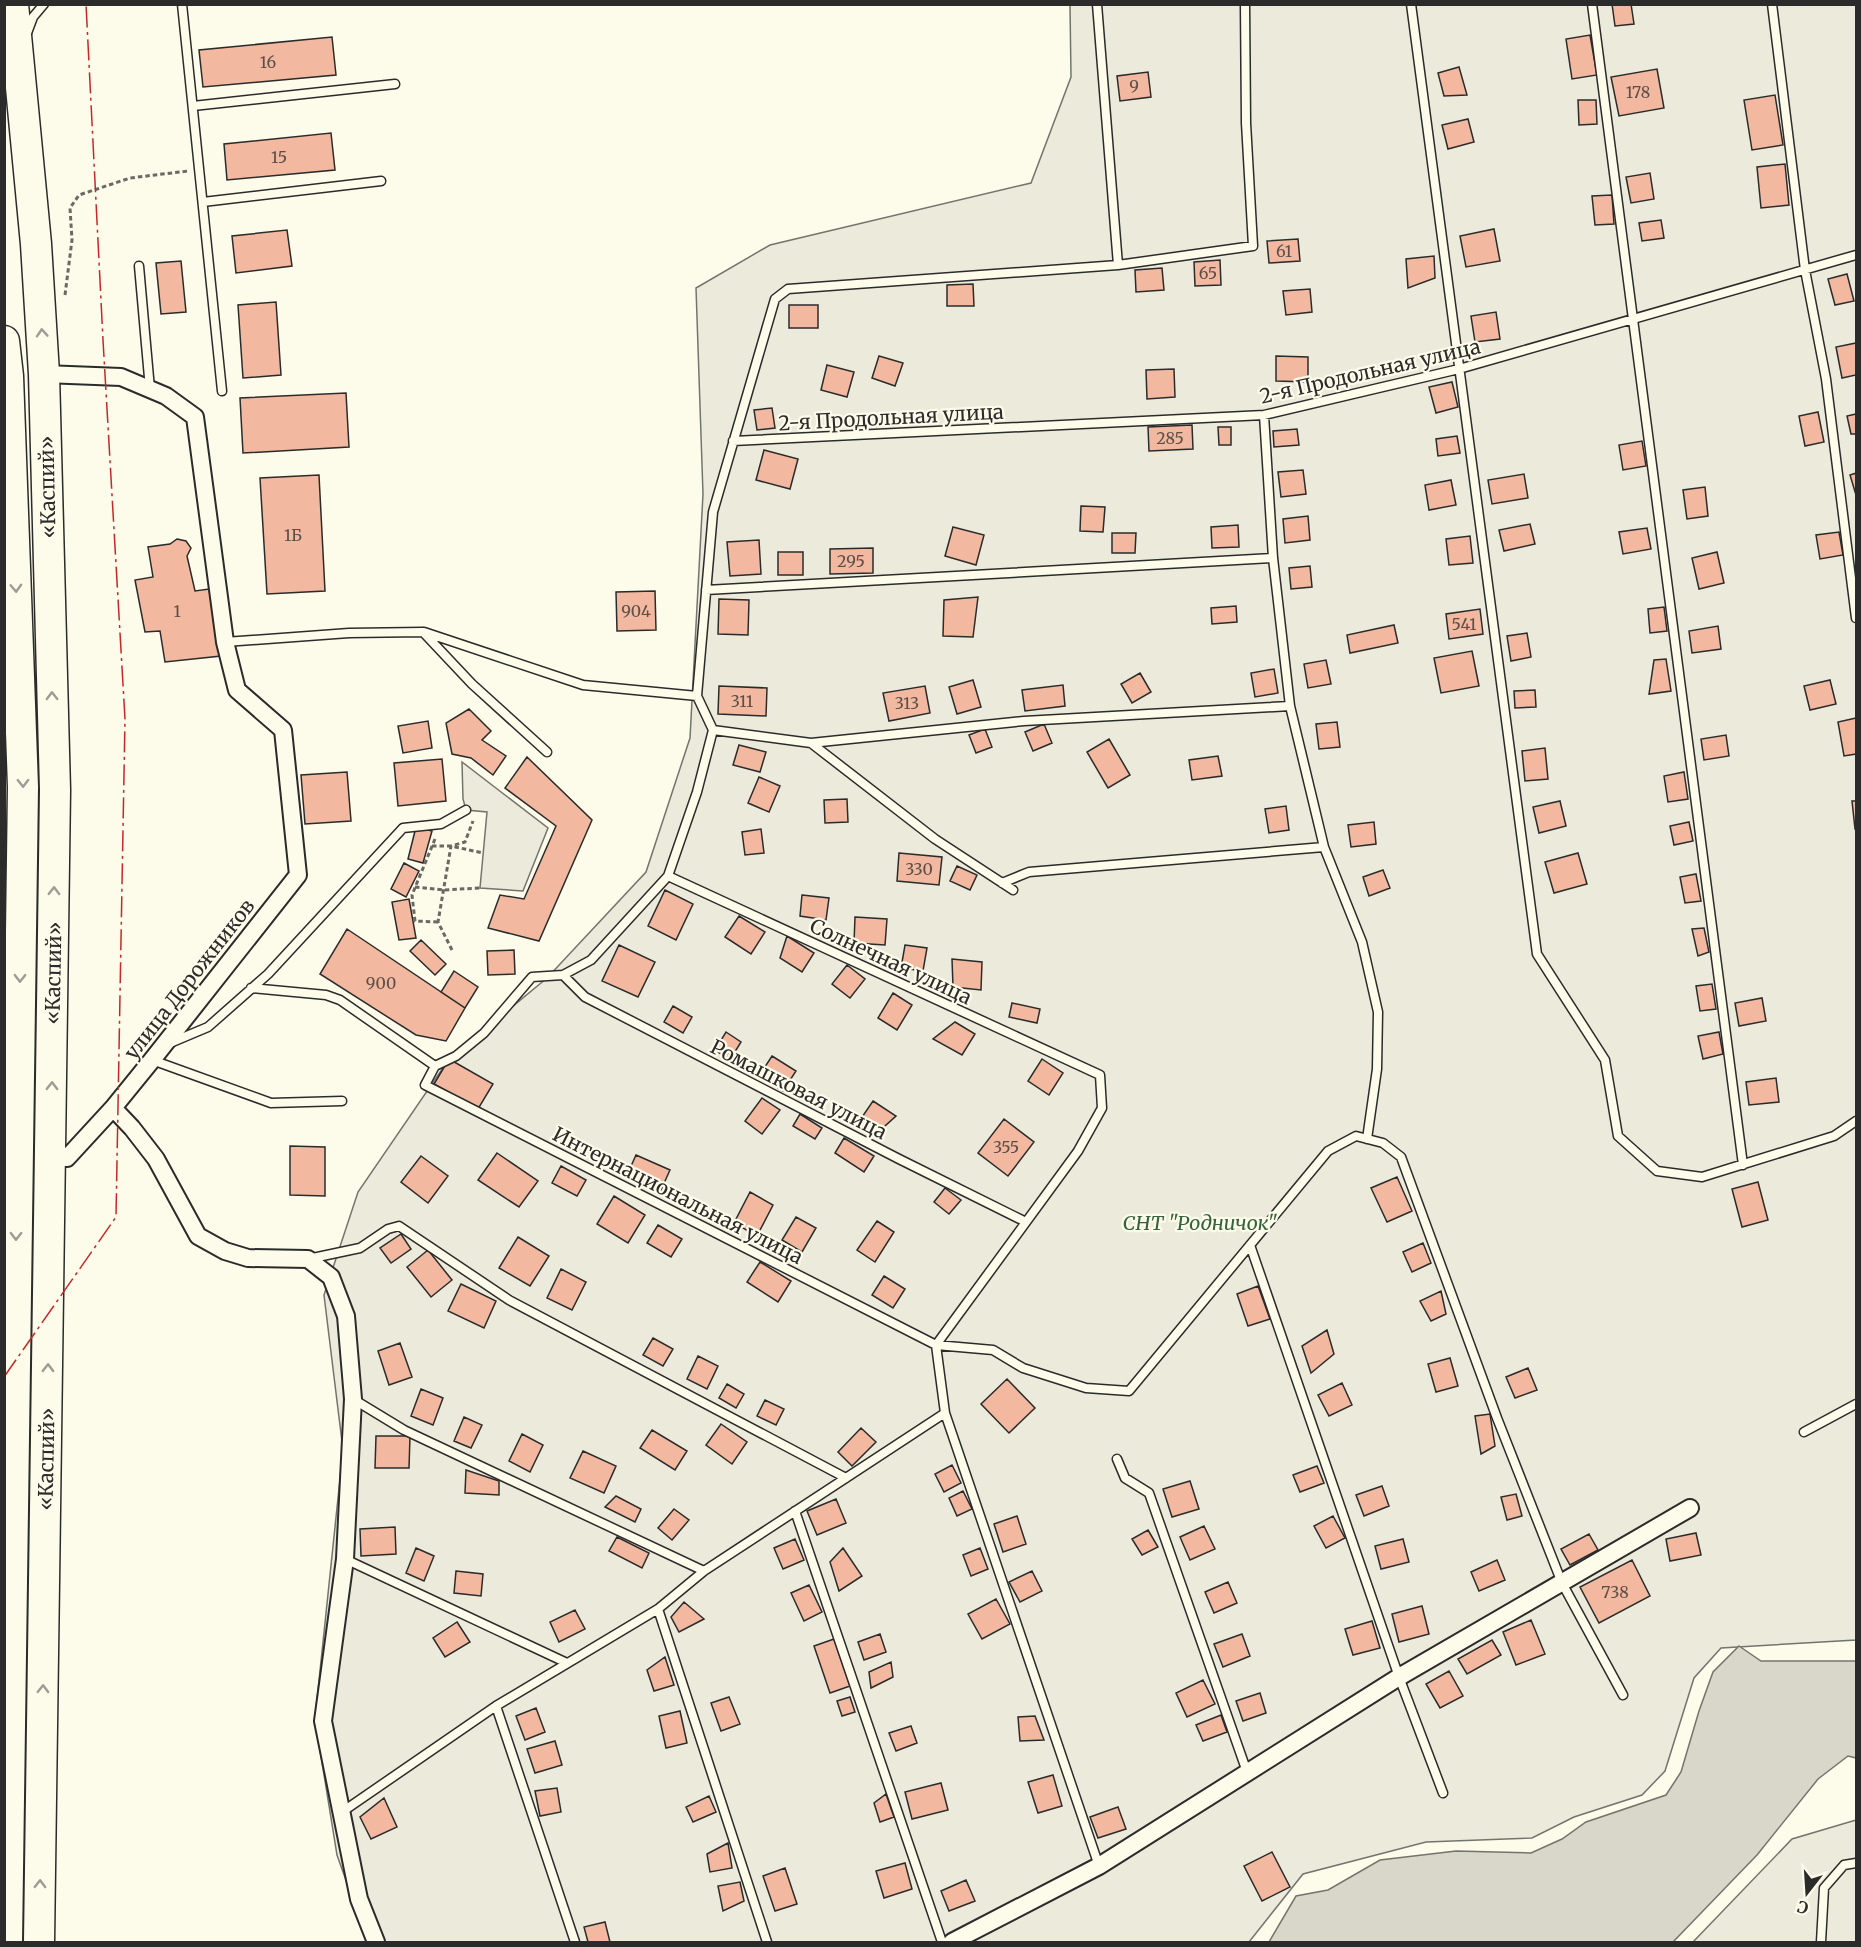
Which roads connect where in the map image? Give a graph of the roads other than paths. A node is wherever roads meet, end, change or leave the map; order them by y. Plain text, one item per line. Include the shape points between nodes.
1 (13, 4) edge
2 (44, 4) edge
3 (182, 4) edge
4 (1097, 4) edge
5 (1245, 4) edge
6 (1411, 4) edge
7 (1592, 4) edge
8 (1772, 4) edge
9 (17, 62) junction
10 (395, 84) dead end
11 (192, 106) junction
12 (381, 181) dead end
13 (203, 202) junction
14 (1857, 255) edge
15 (1118, 265) junction
16 (139, 266) dead end
17 (1805, 270) junction
18 (1634, 318) junction
19 (4, 341) edge
20 (1459, 369) junction
21 (44, 374) junction
22 (150, 389) junction
23 (222, 391) dead end
24 (1264, 415) junction
25 (733, 441) junction
26 (1272, 558) junction
27 (706, 590) junction
28 (1857, 618) edge
29 (423, 632) junction
30 (225, 642) junction
31 (697, 696) junction
32 (1290, 706) junction
33 (713, 730) junction
34 (811, 743) junction
35 (547, 752) dead end
36 (466, 810) dead end
37 (1324, 847) junction
38 (668, 876) junction
39 (1002, 883) junction
40 (1013, 890) dead end
41 (563, 975) junction
42 (251, 988) junction
43 (164, 1046) junction
44 (152, 1060) junction
45 (435, 1066) junction
46 (342, 1101) dead end
47 (113, 1108) junction
48 (1857, 1121) edge
49 (1367, 1139) junction
50 (59, 1157) junction
51 (1743, 1165) junction
52 (10, 1198) edge
53 (1026, 1222) junction
54 (1250, 1245) junction
55 (308, 1259) junction
56 (936, 1345) junction
57 (353, 1399) junction
58 (1857, 1404) edge
59 (945, 1413) junction
60 (1804, 1432) dead end
61 (1117, 1459) dead end
62 (846, 1478) junction
63 (1690, 1508) dead end
64 (795, 1511) junction
65 (345, 1559) junction
66 (704, 1571) junction
67 (1562, 1583) junction
68 (658, 1609) junction
69 (567, 1663) junction
70 (1399, 1677) junction
71 (1623, 1695) dead end
72 (496, 1706) junction
73 (1247, 1772) junction
74 (1443, 1793) dead end
75 (342, 1812) junction
76 (1857, 1863) edge
77 (1099, 1866) junction
78 (7, 1942) edge
79 (39, 1942) edge
80 (376, 1942) edge
81 (574, 1942) edge
82 (767, 1942) edge
83 (942, 1942) edge
84 (952, 1942) edge
85 (1821, 1942) edge

1 - 9 highway, «Каспий»
2 - 9 lane via 33,17
3 - 11 lane
4 - 15 lane
5 - 15 lane via 1252,246
6 - 20 lane
7 - 18 lane
8 - 17 lane
21 -> 9 highway, «Каспий» via 36,244
10 - 11 lane
11 - 13 lane
12 - 13 lane
13 - 23 lane
14 - 17 lane, 2-я Продольная улица
15 - 25 lane via 788,289 775,299
16 - 22 lane
17 - 18 lane, 2-я Продольная улица
17 - 28 lane via 1826,379
18 - 20 lane, 2-я Продольная улица
18 - 51 lane
19 -> 52 highway, «Каспий» via 23,787
20 - 24 lane, 2-я Продольная улица
20 - 51 lane via 1537,954 1605,1060 1618,1136 1658,1171 1702,1177
21 - 22 street via 121,377
50 -> 21 highway, «Каспий» via 55,790
22 - 30 street via 195,417
24 - 25 lane, 2-я Продольная улица
24 - 26 lane
25 - 27 lane via 713,512
26 - 27 lane
26 - 32 lane
27 - 31 lane
29 - 30 lane
29 - 31 lane via 583,685
29 - 35 lane via 472,684
30 - 43 street, улица Дорожников via 237,690 283,730 298,875
31 - 33 lane
32 - 34 lane via 1024,721
32 - 37 lane
33 - 34 lane
33 - 38 lane
34 - 39 lane via 935,839
36 - 42 lane via 441,824 403,828
37 - 39 lane via 1029,873
37 - 49 lane via 1362,942 1378,1012 1377,1069
38 - 41 lane via 591,960
38 - 53 lane, Солнечная улица via 1100,1075 1102,1108 1078,1151
39 - 40 lane
41 - 45 lane via 531,977 484,1033 456,1056
41 - 53 lane, Ромашковая улица via 585,997
42 - 43 lane via 208,1028
42 - 45 lane via 326,995 340,1000
43 - 44 street, улица Дорожников
44 - 46 lane via 271,1103
44 - 47 street, улица Дорожников
45 - 56 lane, Интернациональная улица via 425,1085
47 - 50 street, улица Дорожников
47 - 55 street via 156,1159 198,1236 225,1251 248,1257
48 - 51 lane via 1834,1136
49 - 54 lane via 1356,1136 1328,1151
49 - 67 lane via 1383,1143 1401,1157
79 -> 50 highway, «Каспий» via 51,1189
52 -> 78 highway, «Каспий»
53 - 56 lane
54 - 56 lane via 1129,1391 1086,1388 1023,1368 993,1350
54 - 70 lane
55 - 57 street via 331,1277 346,1316
55 - 62 lane via 360,1248 399,1226 509,1300
56 - 59 lane
57 - 65 street
57 - 66 lane via 404,1430
58 - 60 lane
59 - 62 lane
59 - 77 lane
61 - 73 lane via 1125,1478 1149,1492
62 - 64 lane
63 - 67 street
64 - 66 lane
64 - 83 lane
65 - 69 lane
65 - 75 street via 323,1721
66 - 68 lane
67 - 70 street
67 - 71 lane
68 - 69 lane
68 - 82 lane
69 - 72 lane
70 - 73 street
70 - 74 lane
72 - 75 lane
72 - 81 lane
73 - 77 street
75 - 80 street via 359,1899
76 - 85 lane via 1844,1865 1824,1888
77 - 84 street

